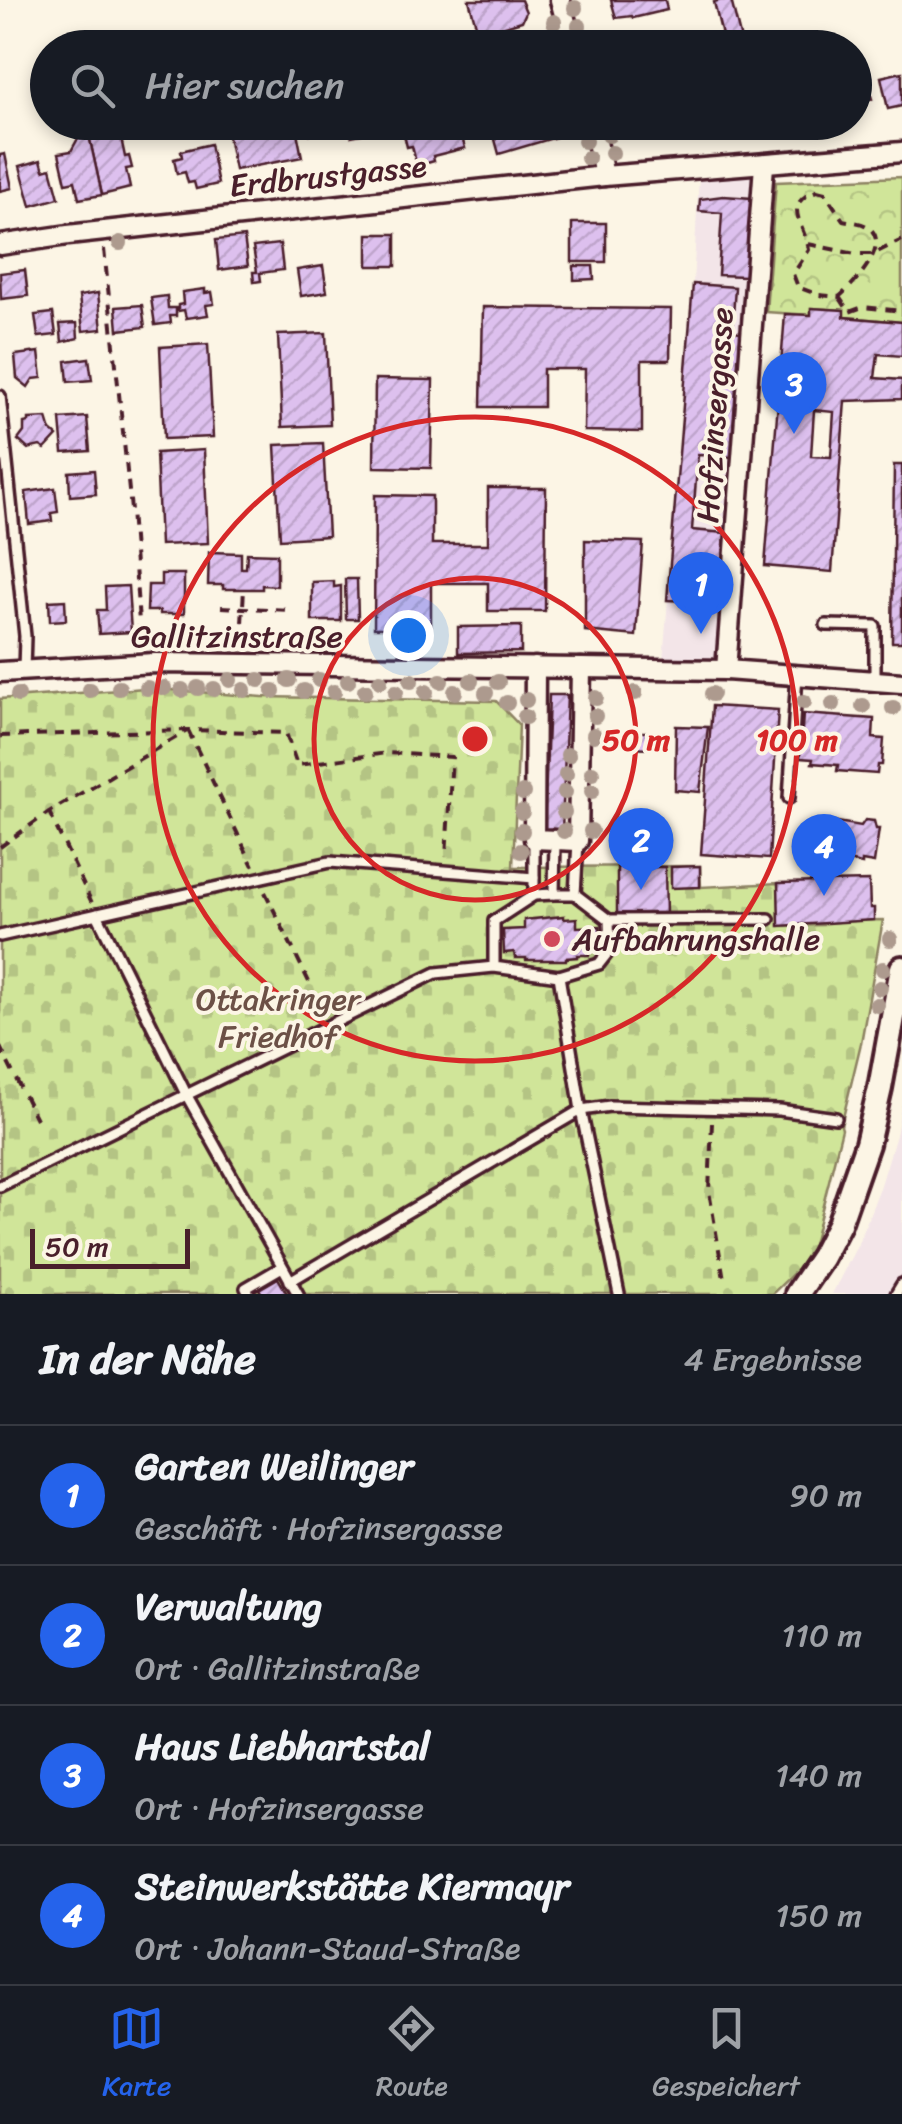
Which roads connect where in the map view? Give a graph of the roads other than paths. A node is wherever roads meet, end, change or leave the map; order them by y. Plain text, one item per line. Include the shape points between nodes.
1 (560, 0) edge
2 (568, 30) edge
3 (597, 140) edge
4 (902, 152) edge
5 (764, 165) junction
6 (604, 176) junction
7 (0, 245) edge
8 (0, 396) edge
9 (826, 625) dead end
10 (535, 668) junction
11 (581, 668) junction
12 (726, 670) junction
13 (24, 671) junction
14 (0, 672) edge
15 (797, 675) junction
16 (875, 681) junction
17 (902, 683) edge
18 (790, 798) dead end
19 (534, 839) junction
20 (555, 840) junction
21 (578, 841) junction
22 (533, 873) junction
23 (554, 894) junction
24 (575, 894) junction
25 (534, 895) junction
26 (97, 914) junction
27 (769, 919) dead end
28 (610, 920) junction
29 (0, 936) edge
30 (494, 967) junction
31 (902, 968) edge
32 (559, 976) junction
33 (900, 992) edge
34 (186, 1094) junction
35 (581, 1110) junction
36 (836, 1118) dead end
37 (0, 1186) edge
38 (282, 1267) junction
39 (290, 1282) junction
40 (902, 1284) edge
41 (249, 1294) edge
42 (298, 1294) edge
43 (619, 1294) edge
44 (797, 1294) edge
45 (896, 1294) edge

1 - 2 street
3 - 6 street
4 - 5 street, Erdbrustgasse
5 - 6 street, Erdbrustgasse
5 - 12 street, Hofzinsergasse
6 - 7 street, Erdbrustgasse
8 - 13 lane
9 - 16 lane via 875,626
10 - 11 street, Gallitzinstraße
10 - 13 street, Gallitzinstraße via 154,663
10 - 19 street
11 - 12 street, Gallitzinstraße
11 - 21 street
12 - 15 street, Gallitzinstraße
13 - 14 street, Gallitzinstraße
15 - 16 street, Gallitzinstraße
15 - 18 lane
16 - 17 street, Gallitzinstraße
19 - 20 street
19 - 22 lane
20 - 21 street
20 - 23 lane
21 - 24 lane
22 - 25 lane
22 - 26 lane via 330,862
23 - 24 lane
23 - 25 lane
24 - 28 lane
25 - 30 lane via 494,921
26 - 29 lane
26 - 34 lane
27 - 28 lane
28 - 32 lane via 610,950 599,964
30 - 32 lane
30 - 34 lane via 436,973
31 - 33 street
32 - 35 lane
33 - 44 street via 867,1144 839,1224
34 - 37 lane
34 - 38 lane
35 - 36 lane via 780,1110
35 - 39 lane
35 - 43 lane
38 - 39 lane
38 - 41 lane via 246,1288
39 - 42 lane
40 - 45 lane

